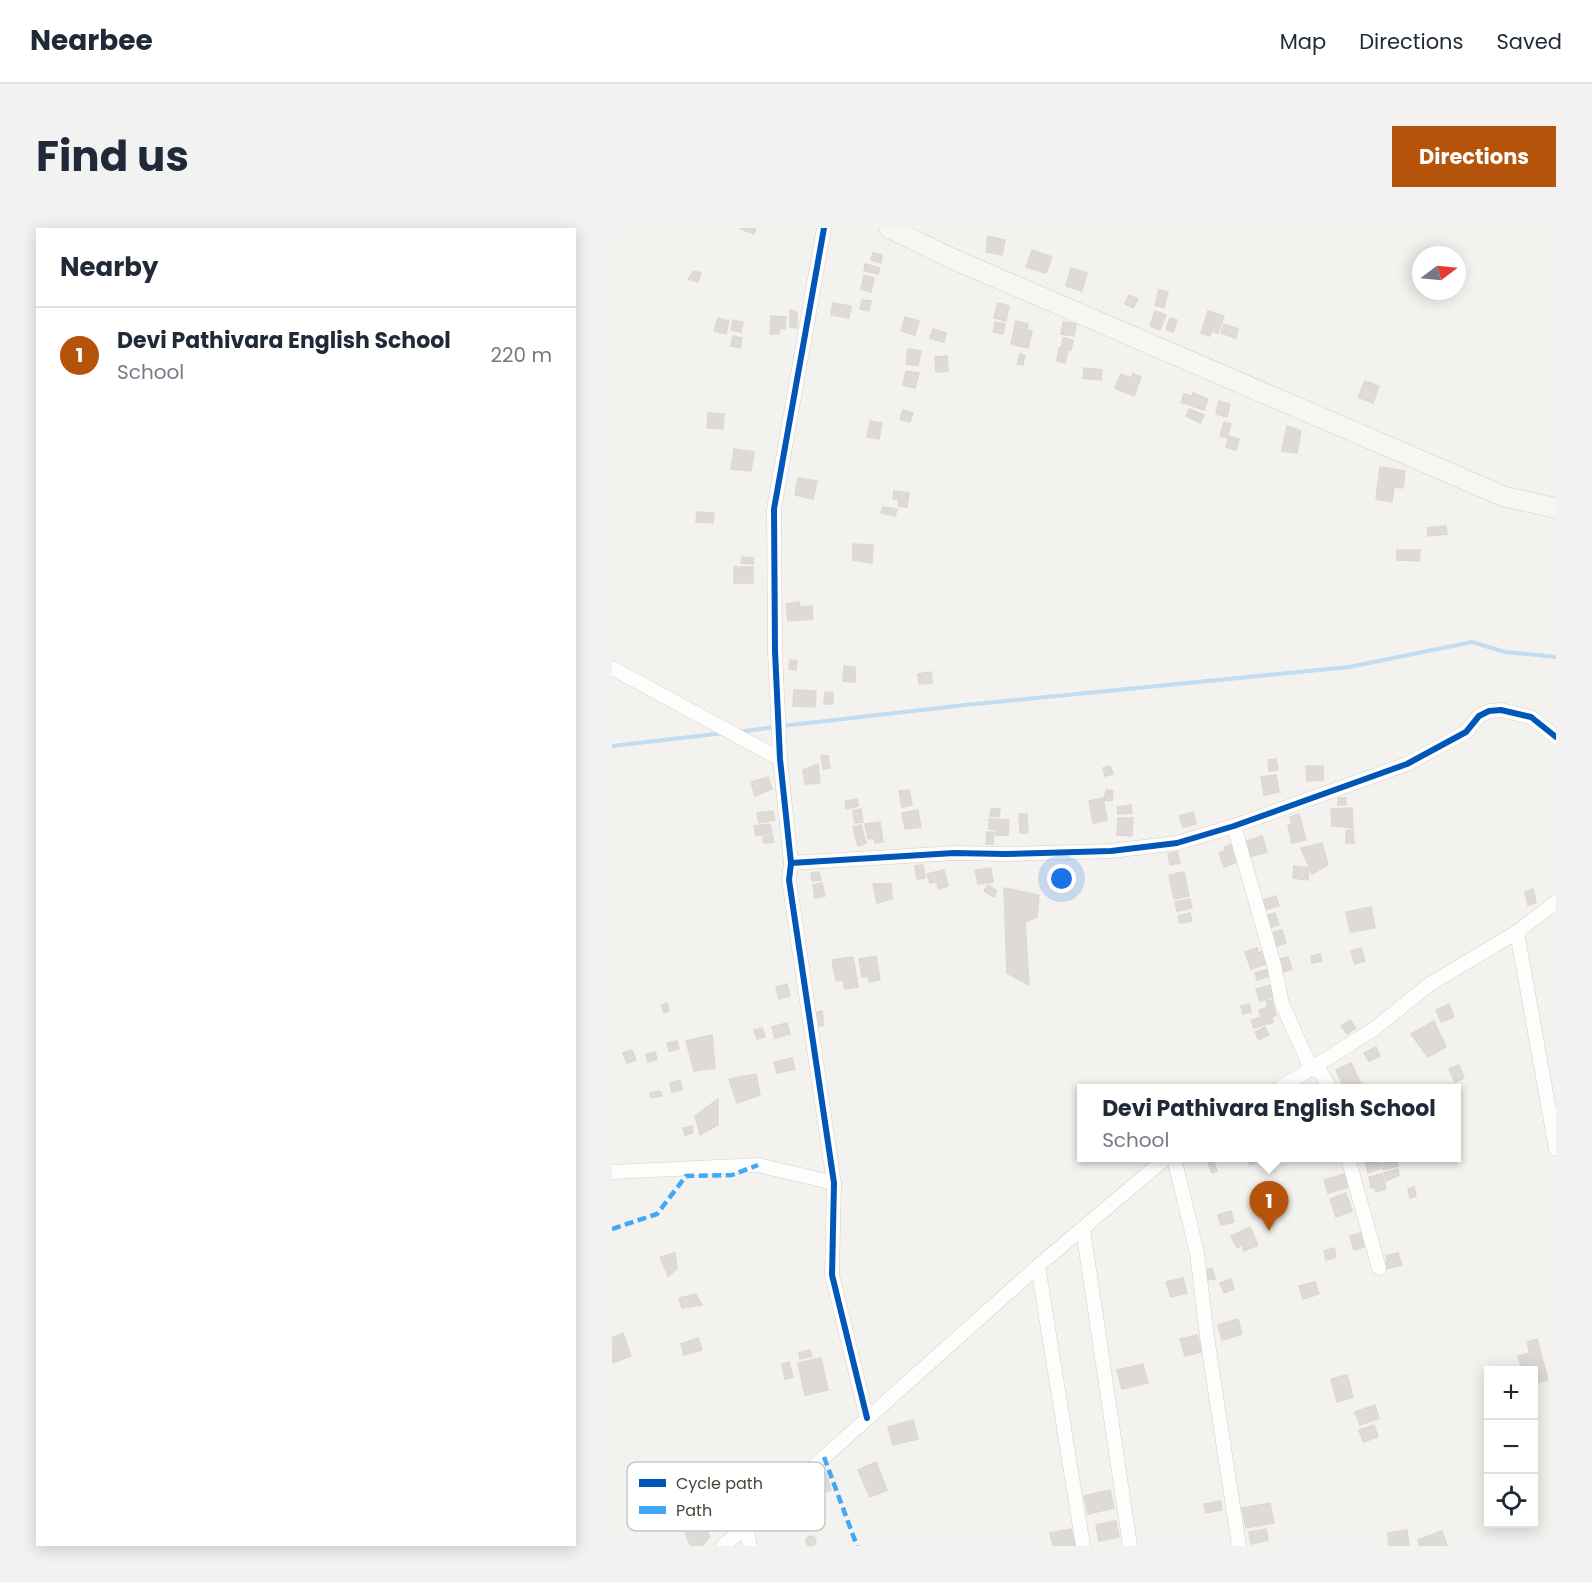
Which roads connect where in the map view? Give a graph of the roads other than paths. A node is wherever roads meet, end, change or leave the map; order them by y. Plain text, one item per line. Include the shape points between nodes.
1 (824, 228) edge
2 (889, 228) edge
3 (1556, 508) edge
4 (612, 668) edge
5 (1556, 737) edge
6 (780, 759) junction
7 (1234, 826) junction
8 (791, 863) junction
9 (1556, 902) edge
10 (1517, 932) junction
11 (1314, 1068) junction
12 (1288, 1084) edge
13 (1326, 1084) edge
14 (1556, 1149) edge
15 (1161, 1162) edge
16 (1175, 1162) edge
17 (1349, 1162) edge
18 (612, 1172) edge
19 (834, 1183) junction
20 (1083, 1229) junction
21 (1038, 1266) junction
22 (1379, 1268) dead end
23 (867, 1418) junction
24 (818, 1462) edge
25 (741, 1531) edge
26 (747, 1531) edge
27 (723, 1546) edge
28 (750, 1546) edge
29 (1083, 1546) edge
30 (1130, 1546) edge
31 (1239, 1546) edge

1 - 6 street via 774,510
2 - 3 street via 964,264 1505,496
4 - 6 street
5 - 7 street via 1531,717 1490,711 1479,716 1466,732 1407,764
6 - 8 street
7 - 8 street via 1177,843 1110,851 954,852
7 - 11 street via 1282,1004
8 - 19 street via 789,880
9 - 10 street
10 - 11 street via 1430,984 1374,1029
10 - 14 street
11 - 12 street
11 - 13 street
15 - 20 street
16 - 31 street via 1197,1252
17 - 22 street
18 - 19 street via 758,1165
19 - 23 street via 832,1275
20 - 21 street
20 - 30 street
21 - 23 street
21 - 29 street
23 - 24 street
25 - 27 street
26 - 28 street

